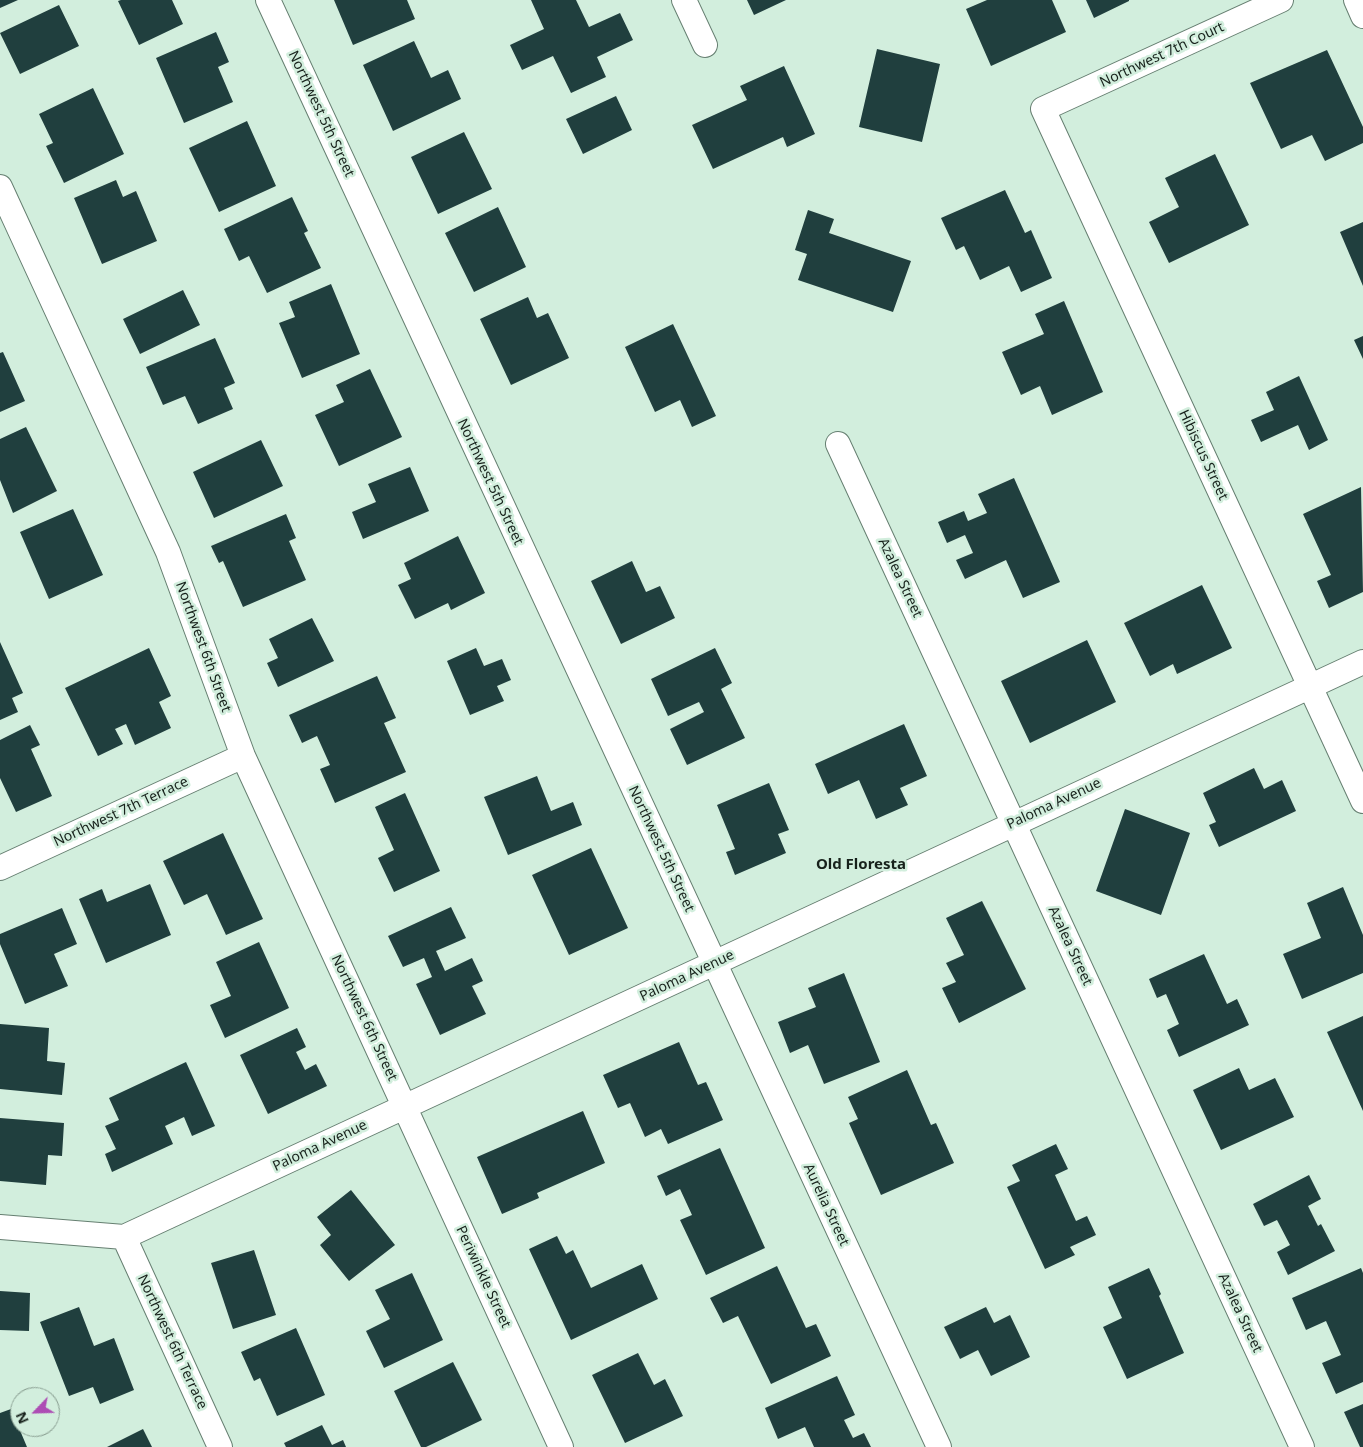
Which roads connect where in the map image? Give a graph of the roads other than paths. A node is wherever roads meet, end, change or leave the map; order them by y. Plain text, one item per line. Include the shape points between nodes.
1 (268, 0) edge
2 (684, 0) edge
3 (1281, 0) edge
4 (1356, 0) edge
5 (1363, 16) edge
6 (705, 45) dead end
7 (1043, 109) joint
8 (0, 187) edge
9 (838, 444) dead end
10 (1363, 662) edge
11 (1310, 686) junction
12 (243, 756) junction
13 (1363, 801) edge
14 (1013, 823) junction
15 (0, 868) edge
16 (714, 964) junction
17 (405, 1107) junction
18 (0, 1227) edge
19 (124, 1237) junction
20 (220, 1447) edge
21 (561, 1447) edge
22 (939, 1447) edge
23 (1302, 1447) edge

1 - 16 street, Northwest 5th Street
2 - 6 street
3 - 7 street, Northwest 7th Court
4 - 5 street
7 - 11 street, Hibiscus Street
8 - 12 street, Northwest 6th Street via 168,552
9 - 14 street, Azalea Street
10 - 11 street, Paloma Avenue
11 - 13 street, Hibiscus Street
11 - 14 street, Paloma Avenue
12 - 15 street, Northwest 7th Terrace
12 - 17 street, Northwest 6th Street
14 - 16 street, Paloma Avenue
14 - 23 street, Azalea Street
16 - 17 street, Paloma Avenue
16 - 22 street, Aurelia Street
17 - 19 street, Paloma Avenue
17 - 21 street, Periwinkle Street
18 - 19 street, Paloma Avenue
19 - 20 street, Northwest 6th Terrace

